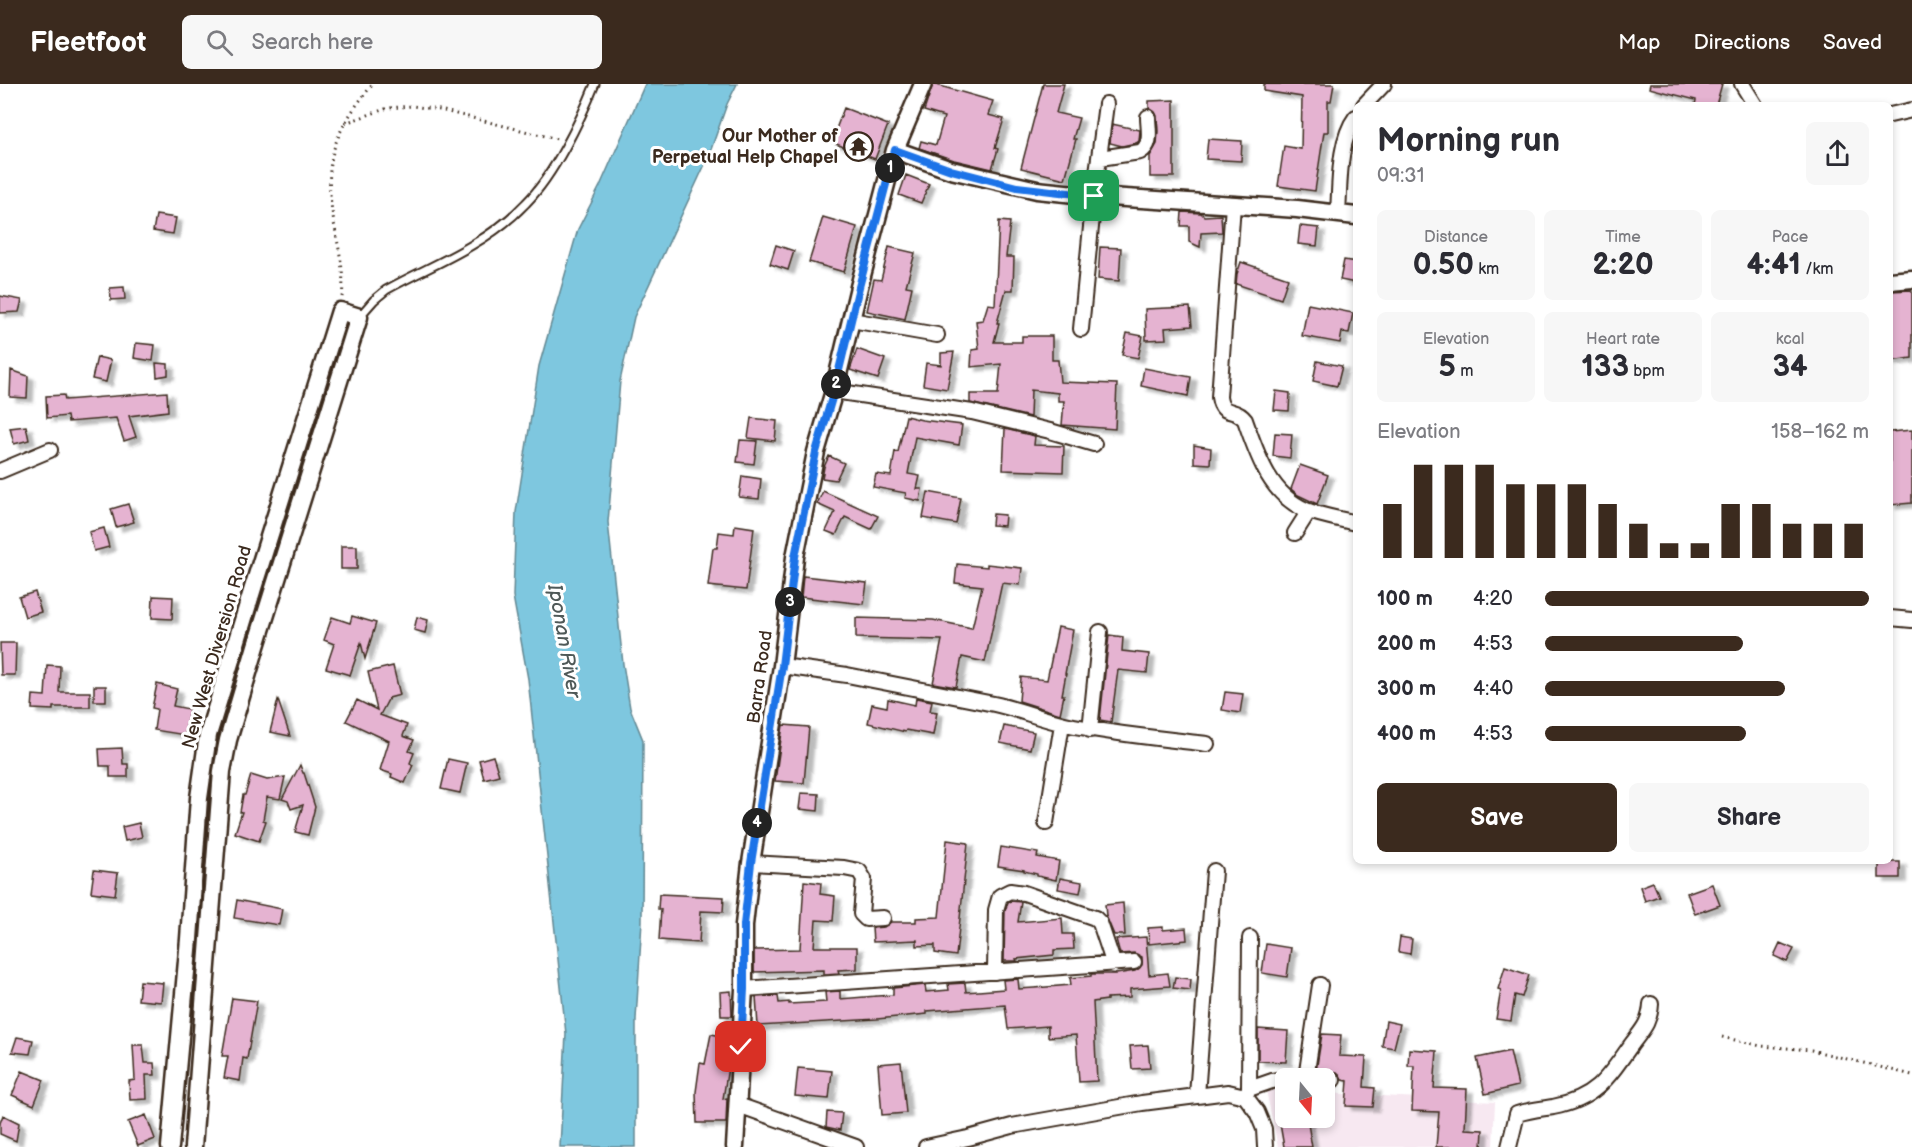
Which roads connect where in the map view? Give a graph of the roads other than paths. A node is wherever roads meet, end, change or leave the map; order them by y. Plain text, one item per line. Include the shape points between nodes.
1 (595, 84) edge
2 (923, 84) edge
3 (1384, 84) edge
4 (1742, 84) edge
5 (1367, 102) edge
6 (1753, 102) edge
7 (1106, 104) dead end
8 (1912, 110) edge
9 (1893, 114) edge
10 (1148, 117) dead end
11 (1353, 121) edge
12 (895, 150) junction
13 (1100, 158) junction
14 (1094, 196) junction
15 (1233, 205) junction
16 (1338, 213) junction
17 (1353, 216) edge
18 (1912, 279) edge
19 (1893, 281) edge
20 (359, 317) junction
21 (851, 320) junction
22 (1081, 329) dead end
23 (937, 335) dead end
24 (834, 391) junction
25 (1094, 444) dead end
26 (51, 450) dead end
27 (0, 471) edge
28 (1309, 511) junction
29 (1353, 522) edge
30 (1295, 533) dead end
31 (1893, 618) edge
32 (1912, 620) edge
33 (1100, 632) dead end
34 (782, 666) junction
35 (1062, 724) junction
36 (1090, 730) junction
37 (1207, 744) dead end
38 (1046, 823) dead end
39 (751, 863) junction
40 (1214, 871) dead end
41 (883, 918) dead end
42 (1250, 938) dead end
43 (1134, 962) dead end
44 (1114, 965) junction
45 (995, 972) junction
46 (1320, 985) dead end
47 (744, 989) junction
48 (1651, 1004) dead end
49 (1308, 1068) edge
50 (1275, 1081) edge
51 (1247, 1093) junction
52 (1197, 1095) junction
53 (738, 1105) junction
54 (170, 1147) edge
55 (194, 1147) edge
56 (735, 1147) edge
57 (856, 1147) edge
58 (926, 1147) edge
59 (1264, 1147) edge
60 (1509, 1147) edge

1 - 20 lane via 568,141 528,202 473,244 386,290
2 - 12 street, Barra Road
3 - 5 street
4 - 6 street
7 - 13 street
8 - 9 street
10 - 13 street via 1146,149
11 - 16 street via 1342,155
12 - 14 street via 1017,187
12 - 21 street, Barra Road
13 - 14 street
14 - 15 street
14 - 22 street
15 - 16 street
15 - 28 street via 1220,406 1242,415 1264,471 1292,501
16 - 17 street
18 - 19 street
20 - 54 street, New West Diversion Road via 340,311 208,735 199,798
20 - 55 street, New West Diversion Road via 228,740 219,800
21 - 23 street
21 - 24 street, Barra Road
24 - 25 street via 972,412
24 - 34 street, Barra Road via 816,452 795,557
26 - 27 street
28 - 29 street
28 - 30 street
31 - 32 street
33 - 36 street
34 - 35 street via 994,704
34 - 39 street, Barra Road
35 - 36 street
35 - 38 street
36 - 37 street
39 - 41 street via 859,871 864,879 861,914 866,919
39 - 47 street, Barra Road via 744,925
40 - 52 street
42 - 51 street
43 - 44 street
44 - 45 street
44 - 45 street via 1100,922 1095,918 1010,891 1000,896 996,910
45 - 47 street
46 - 49 street
47 - 53 street, Barra Road
48 - 60 street via 1650,1018 1599,1087 1572,1102 1517,1114
50 - 51 street
51 - 52 street
51 - 59 street via 1264,1129
52 - 58 street via 1012,1126
53 - 56 street, Barra Road
53 - 57 street

